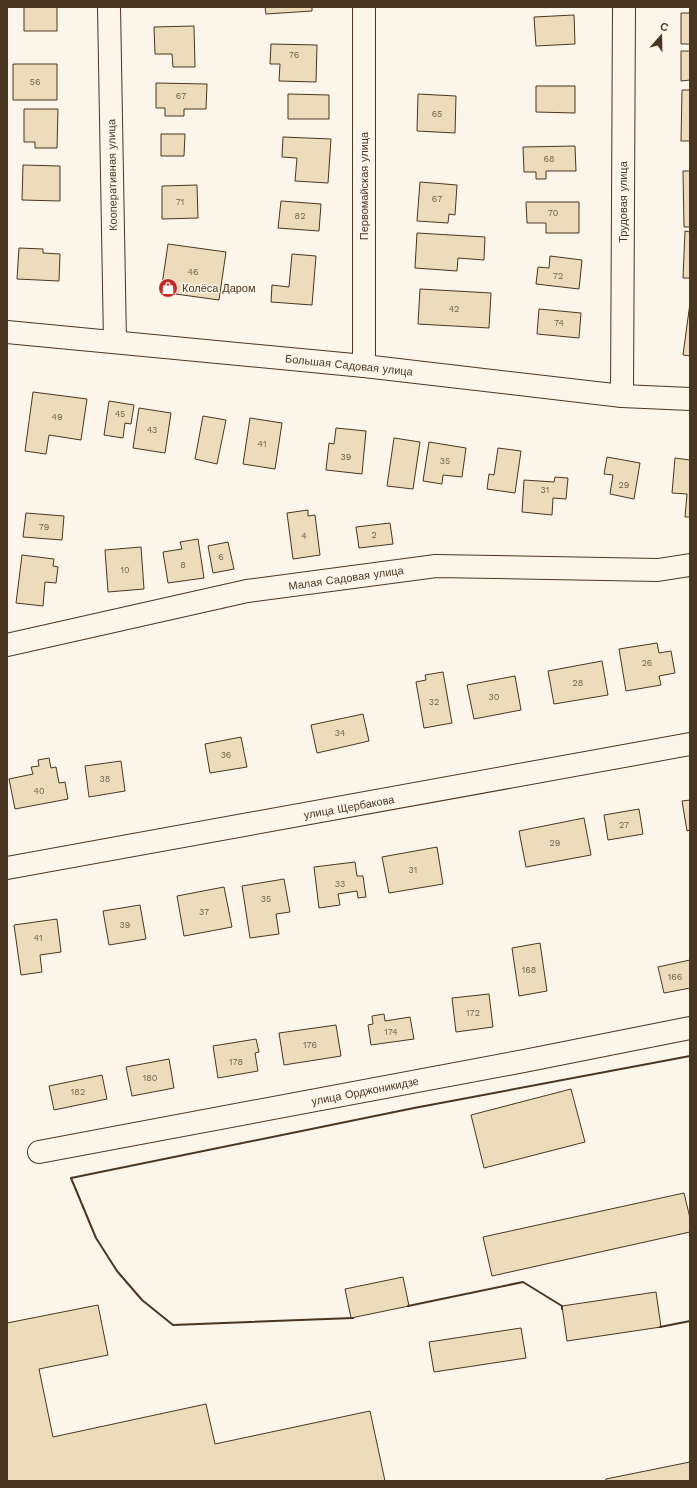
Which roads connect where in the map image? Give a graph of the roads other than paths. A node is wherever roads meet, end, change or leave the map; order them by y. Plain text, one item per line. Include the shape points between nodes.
1 (109, 7) edge
2 (364, 7) edge
3 (624, 7) edge
4 (7, 332) edge
5 (115, 342) junction
6 (364, 366) junction
7 (622, 396) junction
8 (690, 399) edge
9 (690, 566) edge
10 (7, 646) edge
11 (690, 744) edge
12 (7, 868) edge
13 (690, 1028) edge
14 (39, 1152) dead end

1 - 5 street, Кооперативная улица
2 - 6 street, Первомайская улица
3 - 7 street, Трудовая улица
4 - 5 street, Большая Садовая улица
5 - 6 street, Большая Садовая улица
6 - 7 street, Большая Садовая улица
7 - 8 street, Большая Садовая улица
9 - 10 street, Малая Садовая улица via 658,570 436,566 247,591
11 - 12 street, улица Щербакова
13 - 14 street, улица Орджоникидзе

